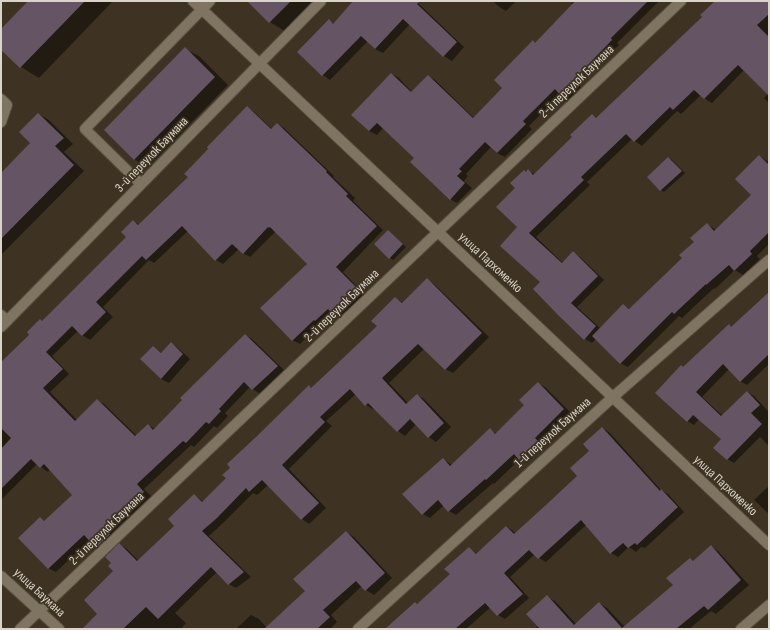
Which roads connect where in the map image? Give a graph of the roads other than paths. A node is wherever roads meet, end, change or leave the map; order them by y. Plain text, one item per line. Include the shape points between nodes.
1 (193, 1) edge
2 (210, 1) edge
3 (321, 1) edge
4 (681, 1) edge
5 (202, 9) junction
6 (259, 63) junction
7 (1, 100) edge
8 (1, 122) edge
9 (141, 184) junction
10 (438, 232) junction
11 (769, 260) edge
12 (3, 321) edge
13 (613, 397) junction
14 (769, 545) edge
15 (1, 576) edge
16 (769, 605) edge
17 (40, 611) junction
18 (20, 629) edge
19 (59, 629) edge
20 (358, 629) edge
21 (740, 629) edge

1 - 5 street, улица Пархоменко
2 - 5 street
3 - 6 street, 3-й переулок Баумана
4 - 10 street, 2-й переулок Баумана
5 - 6 street, улица Пархоменко
5 - 9 street via 85,129
6 - 9 street, 3-й переулок Баумана
6 - 10 street, улица Пархоменко
7 - 8 street via 7,105
9 - 12 street, 3-й переулок Баумана
10 - 13 street, улица Пархоменко
10 - 17 street, 2-й переулок Баумана
11 - 13 street, 1-й переулок Баумана
13 - 14 street, улица Пархоменко
13 - 20 street, 1-й переулок Баумана
15 - 17 street, улица Баумана
16 - 21 street
17 - 18 street, 2-й переулок Баумана
17 - 19 street, улица Баумана

